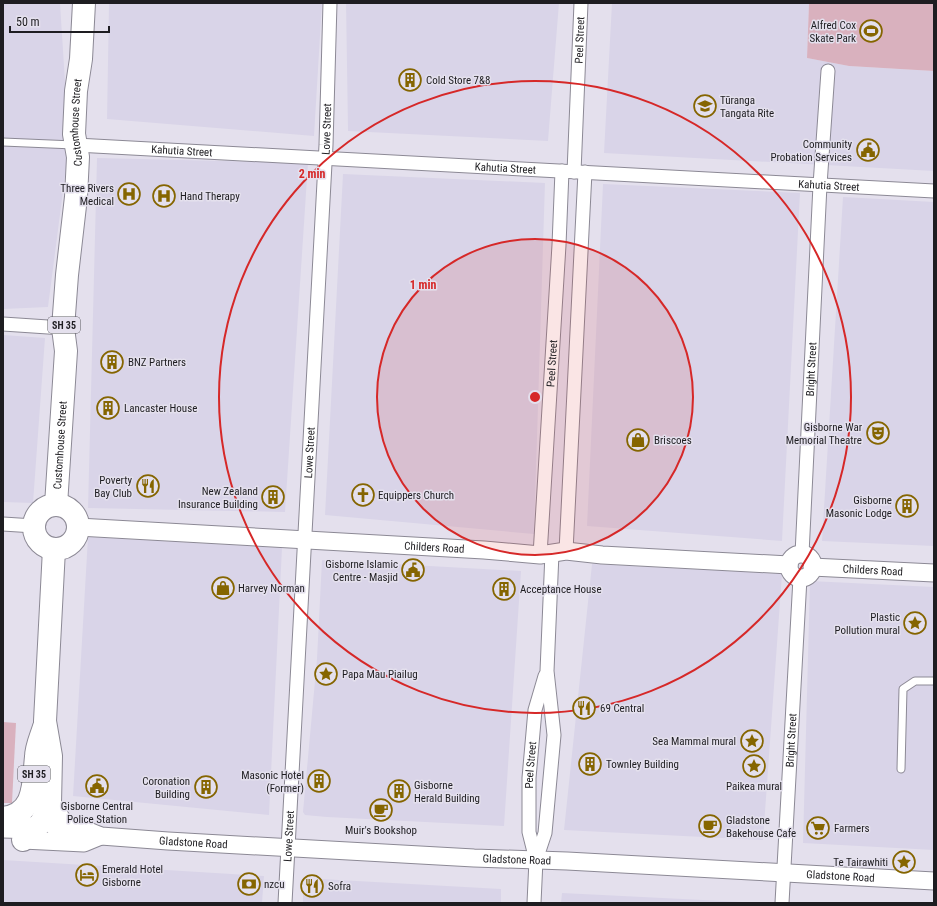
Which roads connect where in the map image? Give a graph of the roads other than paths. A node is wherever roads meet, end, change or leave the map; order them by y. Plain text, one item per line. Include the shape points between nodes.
1 (84, 3) edge
2 (330, 3) edge
3 (581, 3) edge
4 (828, 71) dead end
5 (3, 142) edge
6 (76, 145) junction
7 (325, 159) junction
8 (574, 172) junction
9 (820, 185) junction
10 (934, 191) edge
11 (3, 324) edge
12 (63, 328) junction
13 (56, 505) junction
14 (3, 524) edge
15 (34, 526) junction
16 (78, 527) junction
17 (304, 540) junction
18 (54, 549) junction
19 (552, 553) junction
20 (802, 554) junction
21 (789, 565) junction
22 (812, 567) junction
23 (934, 573) edge
24 (800, 578) junction
25 (547, 671) junction
26 (934, 681) edge
27 (45, 721) junction
28 (901, 769) dead end
29 (50, 804) junction
30 (3, 818) edge
31 (3, 827) edge
32 (67, 828) junction
33 (21, 836) edge
34 (101, 836) junction
35 (288, 847) junction
36 (536, 860) junction
37 (784, 874) junction
38 (934, 882) edge
39 (285, 903) edge
40 (534, 903) edge
41 (782, 903) edge

1 - 6 highway, Customhouse Street / SH 35 via 81,59 76,91
2 - 7 street, Lowe Street
3 - 8 street, Peel Street
4 - 9 street, Bright Street
5 - 6 lane
6 - 7 street, Kahutia Street
6 - 12 highway, Customhouse Street / SH 35 via 76,197
7 - 8 street, Kahutia Street
7 - 17 street, Lowe Street
8 - 9 street, Kahutia Street
8 - 19 street, Peel Street
8 - 19 street, Peel Street via 560,245
9 - 10 street, Kahutia Street
9 - 20 street, Bright Street
11 - 12 street
12 - 13 highway, Customhouse Street / SH 35 via 66,351
13 - 15 highway via 44,509
13 - 16 highway via 72,511
14 - 15 street
15 - 18 highway via 39,541
16 - 17 street, Childers Road
16 - 18 highway via 78,533 71,544
17 - 19 street, Childers Road
17 - 35 street, Lowe Street
18 - 27 highway, SH 35
19 - 21 street, Childers Road
19 - 25 street, Peel Street
20 - 21 street via 793,557
20 - 22 street via 810,559
21 - 24 street via 792,574
22 - 23 street, Childers Road
22 - 24 street via 808,575
24 - 37 street, Bright Street
25 - 36 street, Peel Street via 554,735 545,833
25 - 36 street, Peel Street via 535,710 529,778 529,832
26 - 28 lane via 916,681 903,689
27 - 29 highway, SH 35 via 51,756
27 - 30 highway, SH 35 via 28,802 20,812
29 - 32 highway
29 - 33 highway, SH 35 via 41,823
31 - 33 main road, Gladstone Road
32 - 33 street, Gladstone Road
32 - 34 street, Gladstone Road via 84,829
33 - 34 street, Gladstone Road via 84,842
34 - 35 street, Gladstone Road
35 - 36 street, Gladstone Road via 496,860
35 - 39 street, Lowe Street
36 - 37 street, Gladstone Road
36 - 40 street, Peel Street
37 - 38 street, Gladstone Road
37 - 41 street, Bright Street

